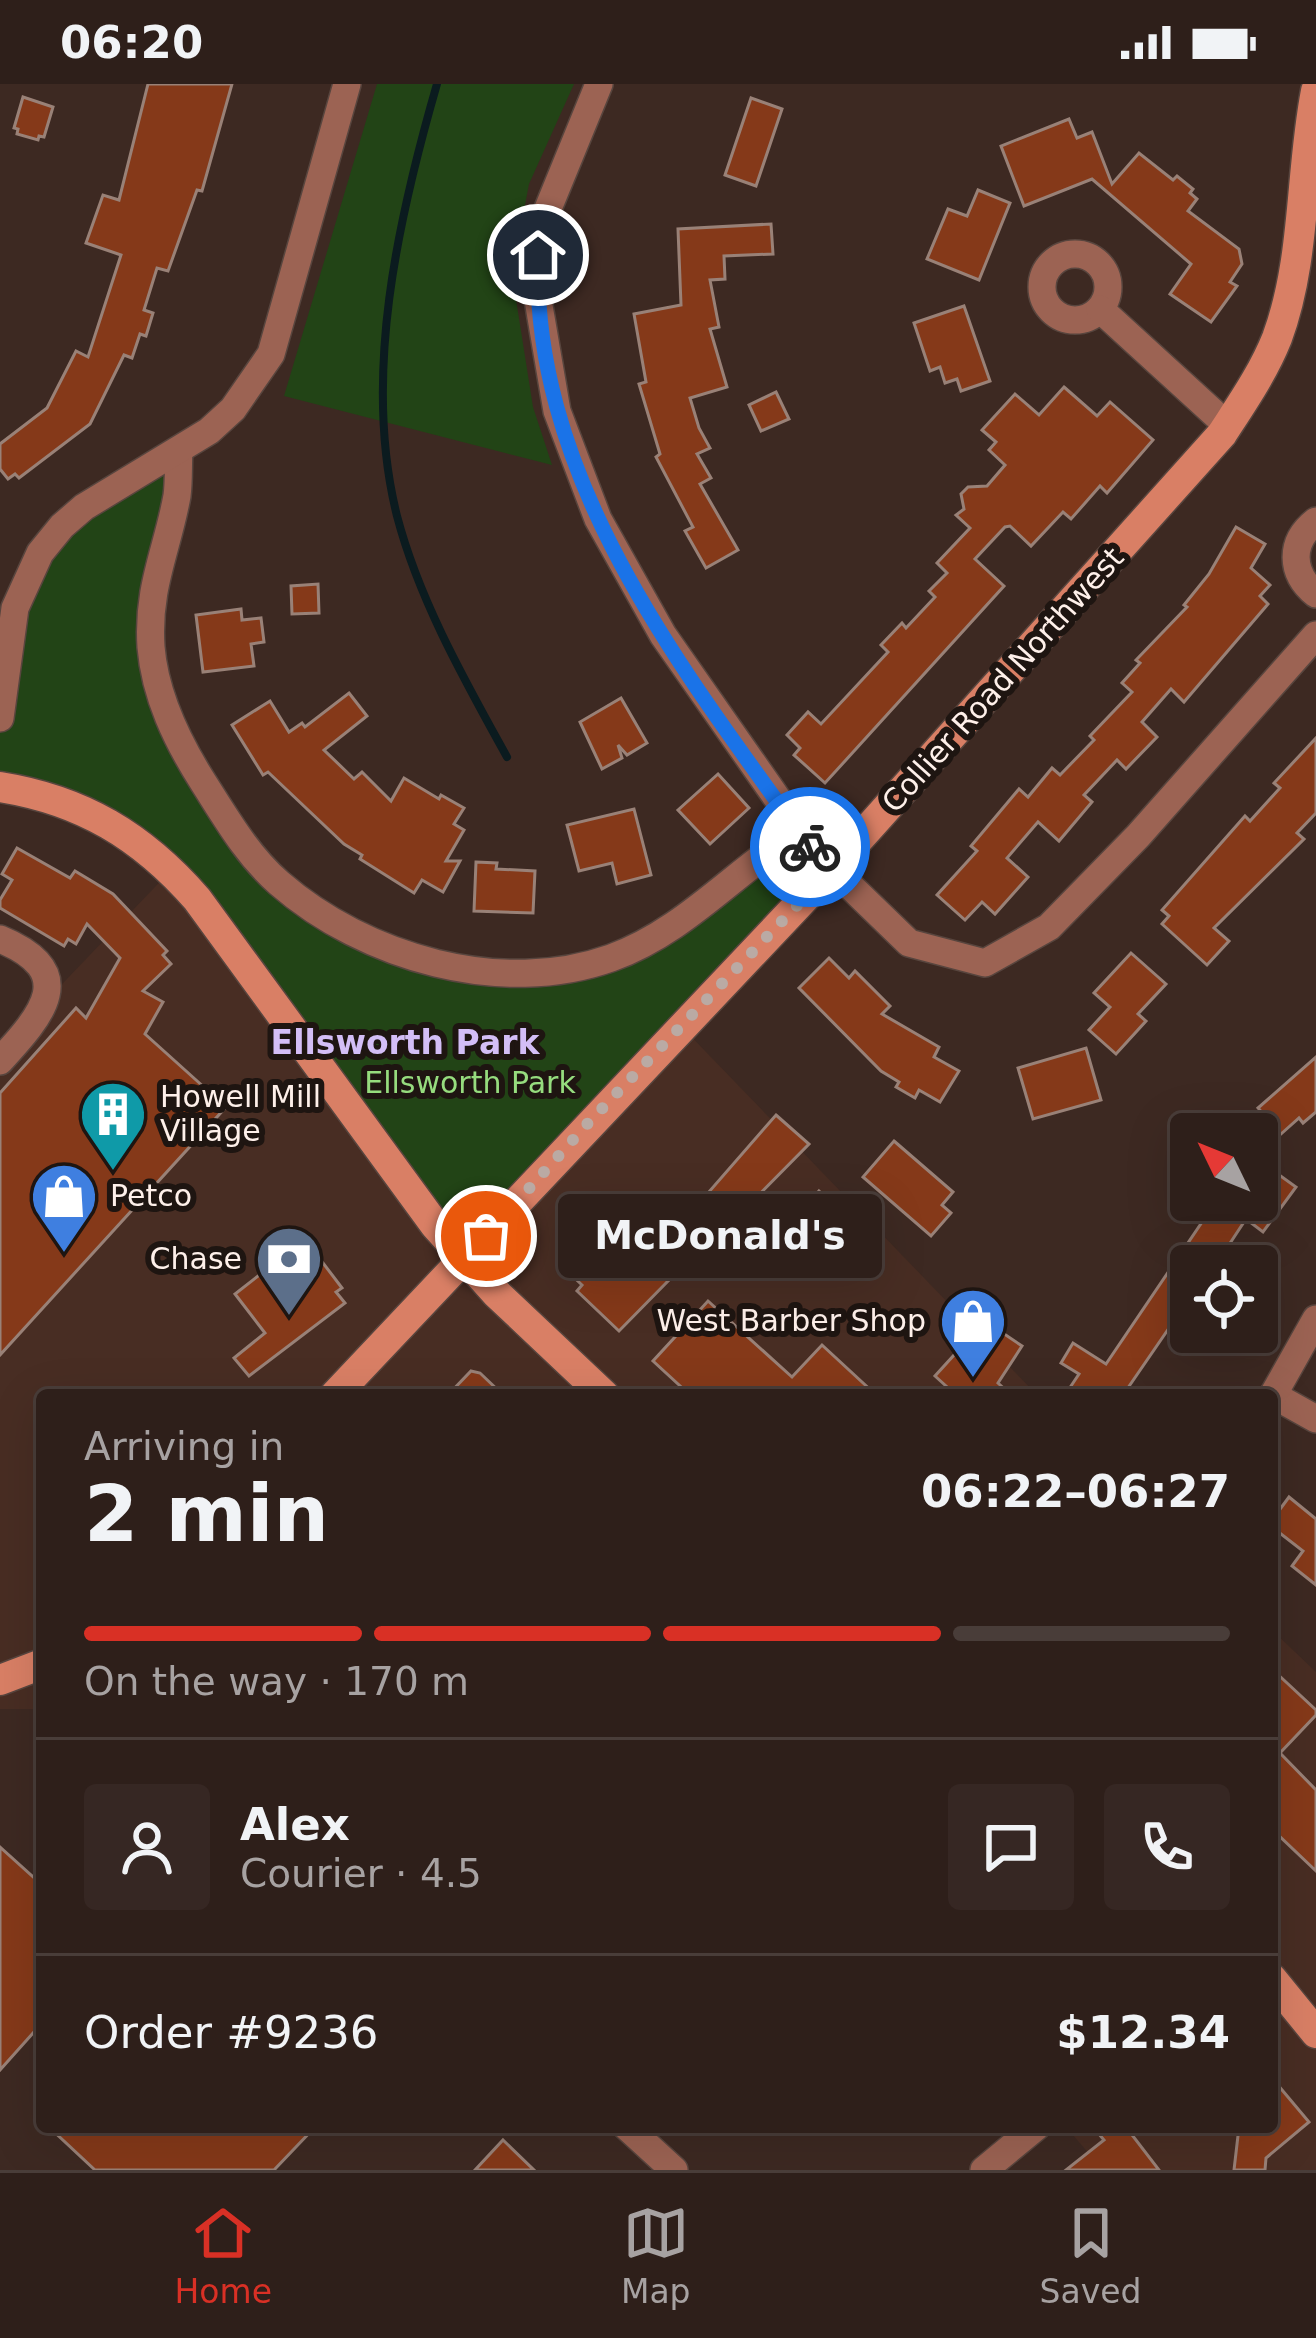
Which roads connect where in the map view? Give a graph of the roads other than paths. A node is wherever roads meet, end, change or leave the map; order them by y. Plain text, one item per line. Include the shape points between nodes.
1 (346, 84) edge
2 (599, 84) edge
3 (1316, 92) edge
4 (1309, 203) edge
5 (1100, 309) dead end
6 (1228, 426) junction
7 (179, 450) junction
8 (1316, 521) edge
9 (1316, 594) edge
10 (1316, 634) edge
11 (1, 707) edge
12 (0, 718) edge
13 (0, 787) edge
14 (799, 831) junction
15 (832, 869) junction
16 (0, 939) edge
17 (0, 1060) edge
18 (465, 1258) junction
19 (1316, 1319) edge
20 (340, 1389) edge
21 (598, 1389) edge
22 (1276, 1389) edge
23 (1278, 1399) edge
24 (1316, 1420) edge
25 (36, 1667) edge
26 (0, 1682) edge
27 (36, 1685) edge
28 (1278, 1986) edge
29 (1316, 2032) edge
30 (634, 2133) edge
31 (1029, 2133) edge
32 (674, 2170) edge
33 (984, 2170) edge

1 - 7 street via 271,354 233,409
2 - 14 street via 544,216 538,255 557,411 598,519 663,635
3 - 4 street, Collier Road Northwest
4 - 6 street, Collier Road Northwest via 1276,338
5 - 6 street
6 - 15 street, Collier Road Northwest
7 - 11 street via 84,507 40,553 15,608
7 - 14 street via 151,606 161,699 240,841 325,918 384,947 466,968 570,970 654,937
8 - 9 street via 1295,554 1302,581
10 - 15 street via 1049,927 985,963 909,943
11 - 12 street
13 - 18 street via 85,809 169,866
14 - 15 street
15 - 18 street, Collier Road Northwest
16 - 17 street via 42,965 48,993
18 - 20 street, Collier Road Northwest
18 - 21 street
19 - 22 street
23 - 24 street
25 - 26 street
26 - 27 street
28 - 29 street
30 - 32 street
31 - 33 street

